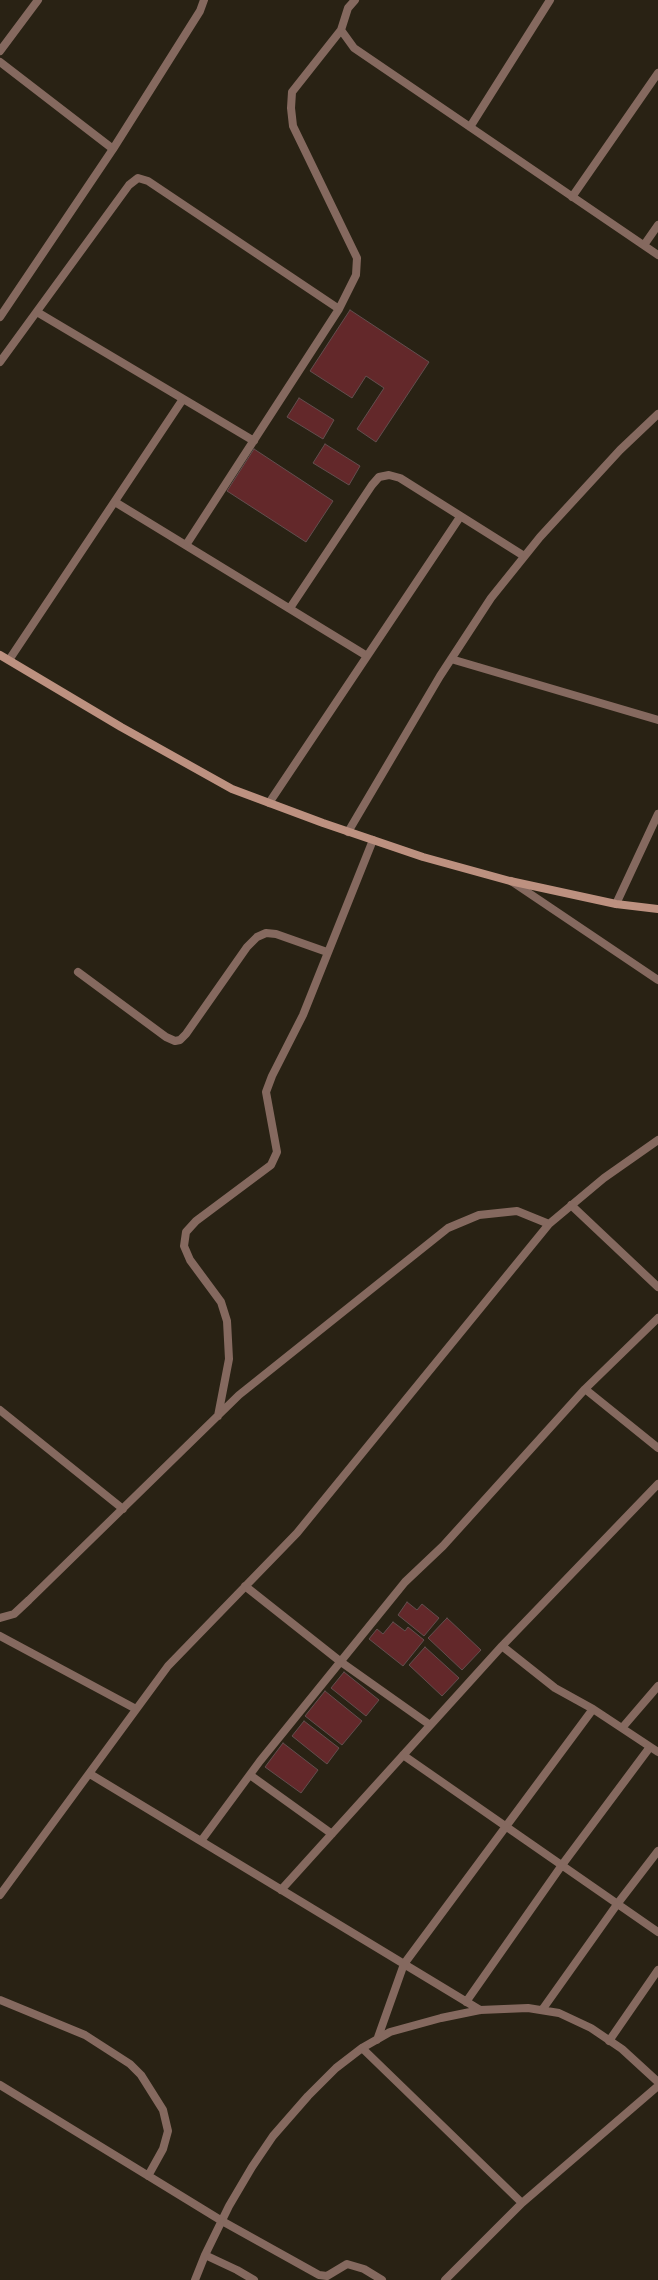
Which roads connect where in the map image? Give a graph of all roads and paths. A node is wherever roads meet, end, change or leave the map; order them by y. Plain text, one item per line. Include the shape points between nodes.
1 (38, 0) edge
2 (204, 0) edge
3 (356, 0) edge
4 (550, 0) edge
5 (341, 30) junction
6 (0, 52) edge
7 (0, 62) edge
8 (658, 73) edge
9 (470, 127) junction
10 (113, 149) junction
11 (572, 197) junction
12 (658, 225) edge
13 (644, 246) junction
14 (658, 255) edge
15 (339, 309) junction
16 (37, 312) junction
17 (0, 317) edge
18 (0, 362) edge
19 (183, 399) junction
20 (658, 414) edge
21 (254, 441) junction
22 (115, 502) junction
23 (460, 517) junction
24 (186, 545) junction
25 (524, 556) junction
26 (290, 608) junction
27 (0, 655) edge
28 (367, 656) junction
29 (450, 659) junction
30 (9, 660) junction
31 (658, 720) edge
32 (269, 803) junction
33 (658, 814) edge
34 (348, 832) junction
35 (373, 840) junction
36 (510, 881) junction
37 (616, 904) junction
38 (658, 909) edge
39 (327, 952) junction
40 (78, 972) dead end
41 (658, 980) edge
42 (658, 1140) edge
43 (571, 1205) junction
44 (549, 1224) junction
45 (658, 1287) edge
46 (658, 1318) edge
47 (585, 1389) junction
48 (0, 1410) edge
49 (218, 1416) junction
50 (658, 1448) edge
51 (658, 1484) edge
52 (123, 1509) junction
53 (245, 1586) junction
54 (0, 1618) edge
55 (0, 1636) edge
56 (502, 1646) junction
57 (341, 1662) junction
58 (658, 1686) edge
59 (136, 1709) junction
60 (593, 1709) junction
61 (430, 1725) junction
62 (622, 1728) junction
63 (650, 1747) junction
64 (658, 1752) edge
65 (403, 1755) junction
66 (90, 1774) junction
67 (250, 1775) junction
68 (506, 1825) junction
69 (332, 1834) junction
70 (201, 1841) junction
71 (658, 1851) edge
72 (562, 1865) junction
73 (281, 1890) junction
74 (0, 1895) edge
75 (618, 1903) junction
76 (658, 1932) edge
77 (404, 1964) junction
78 (658, 1970) edge
79 (0, 2000) edge
80 (466, 2002) junction
81 (480, 2010) junction
82 (542, 2010) junction
83 (377, 2040) junction
84 (609, 2040) junction
85 (362, 2048) junction
86 (658, 2082) edge
87 (0, 2085) edge
88 (658, 2086) edge
89 (148, 2176) junction
90 (522, 2203) junction
91 (222, 2221) junction
92 (204, 2255) junction
93 (196, 2280) edge
94 (254, 2280) edge
95 (382, 2280) edge
96 (445, 2280) edge

1 - 6 street
2 - 10 street via 200,12
3 - 5 street via 348,8
4 - 9 street
5 - 9 street via 354,48
5 - 15 street via 292,92 291,108 293,126 357,258 356,275
7 - 10 street
8 - 11 street
9 - 11 street
10 - 17 street
11 - 13 street
12 - 13 street
13 - 14 street
15 - 16 street via 148,181 138,178 129,185
15 - 21 street
16 - 18 street
16 - 19 street
19 - 21 street
19 - 22 street
20 - 25 street via 620,450
21 - 24 street
22 - 24 street
22 - 30 street
23 - 25 street
23 - 26 street via 400,478 389,475 380,477
23 - 28 street
24 - 26 street
25 - 29 street via 491,598
26 - 28 street
27 - 30 street
28 - 32 street
29 - 31 street
29 - 34 street
30 - 32 street via 232,789
32 - 34 street
33 - 37 street
34 - 35 street
35 - 36 street
35 - 39 street
36 - 37 street
36 - 41 street
37 - 38 street
39 - 40 street via 276,934 266,933 257,938 247,947 186,1034 180,1040 174,1041
39 - 49 street via 304,1015 266,1092 277,1152 272,1165 196,1220 186,1232 184,1246 190,1260 221,1302 227,1321 229,1359
42 - 43 street
43 - 44 street
43 - 45 street
44 - 49 street via 517,1211 479,1215 448,1228 239,1395
44 - 53 street via 297,1533
46 - 47 street
47 - 50 street
47 - 57 street via 443,1546 405,1582
48 - 52 street
49 - 52 street
51 - 56 street
52 - 54 street via 14,1614
53 - 57 street
53 - 59 street via 168,1666
55 - 59 street
56 - 60 street via 540,1677
56 - 61 street
57 - 61 street
57 - 67 street
58 - 62 street
59 - 66 street
60 - 62 street
60 - 68 street
61 - 65 street
62 - 63 street
63 - 64 street
63 - 72 street
65 - 68 street
65 - 69 street
66 - 70 street
66 - 74 street
67 - 69 street
67 - 70 street
68 - 72 street
68 - 77 street
69 - 73 street
70 - 73 street
71 - 75 street
72 - 75 street
72 - 80 street
73 - 77 street
75 - 76 street
75 - 82 street
77 - 80 street
77 - 83 street
78 - 84 street
79 - 89 street via 85,2035 141,2074 163,2110 168,2132 163,2149
80 - 81 street
81 - 82 street
81 - 83 street via 390,2032
82 - 84 street via 559,2013 591,2028
83 - 85 street
84 - 86 street
85 - 90 street
85 - 91 street via 336,2068 273,2136 252,2167
87 - 89 street
88 - 90 street
89 - 91 street
90 - 96 street
91 - 92 street
91 - 95 street via 319,2275 327,2276 347,2264 364,2269
92 - 93 street
92 - 94 street

